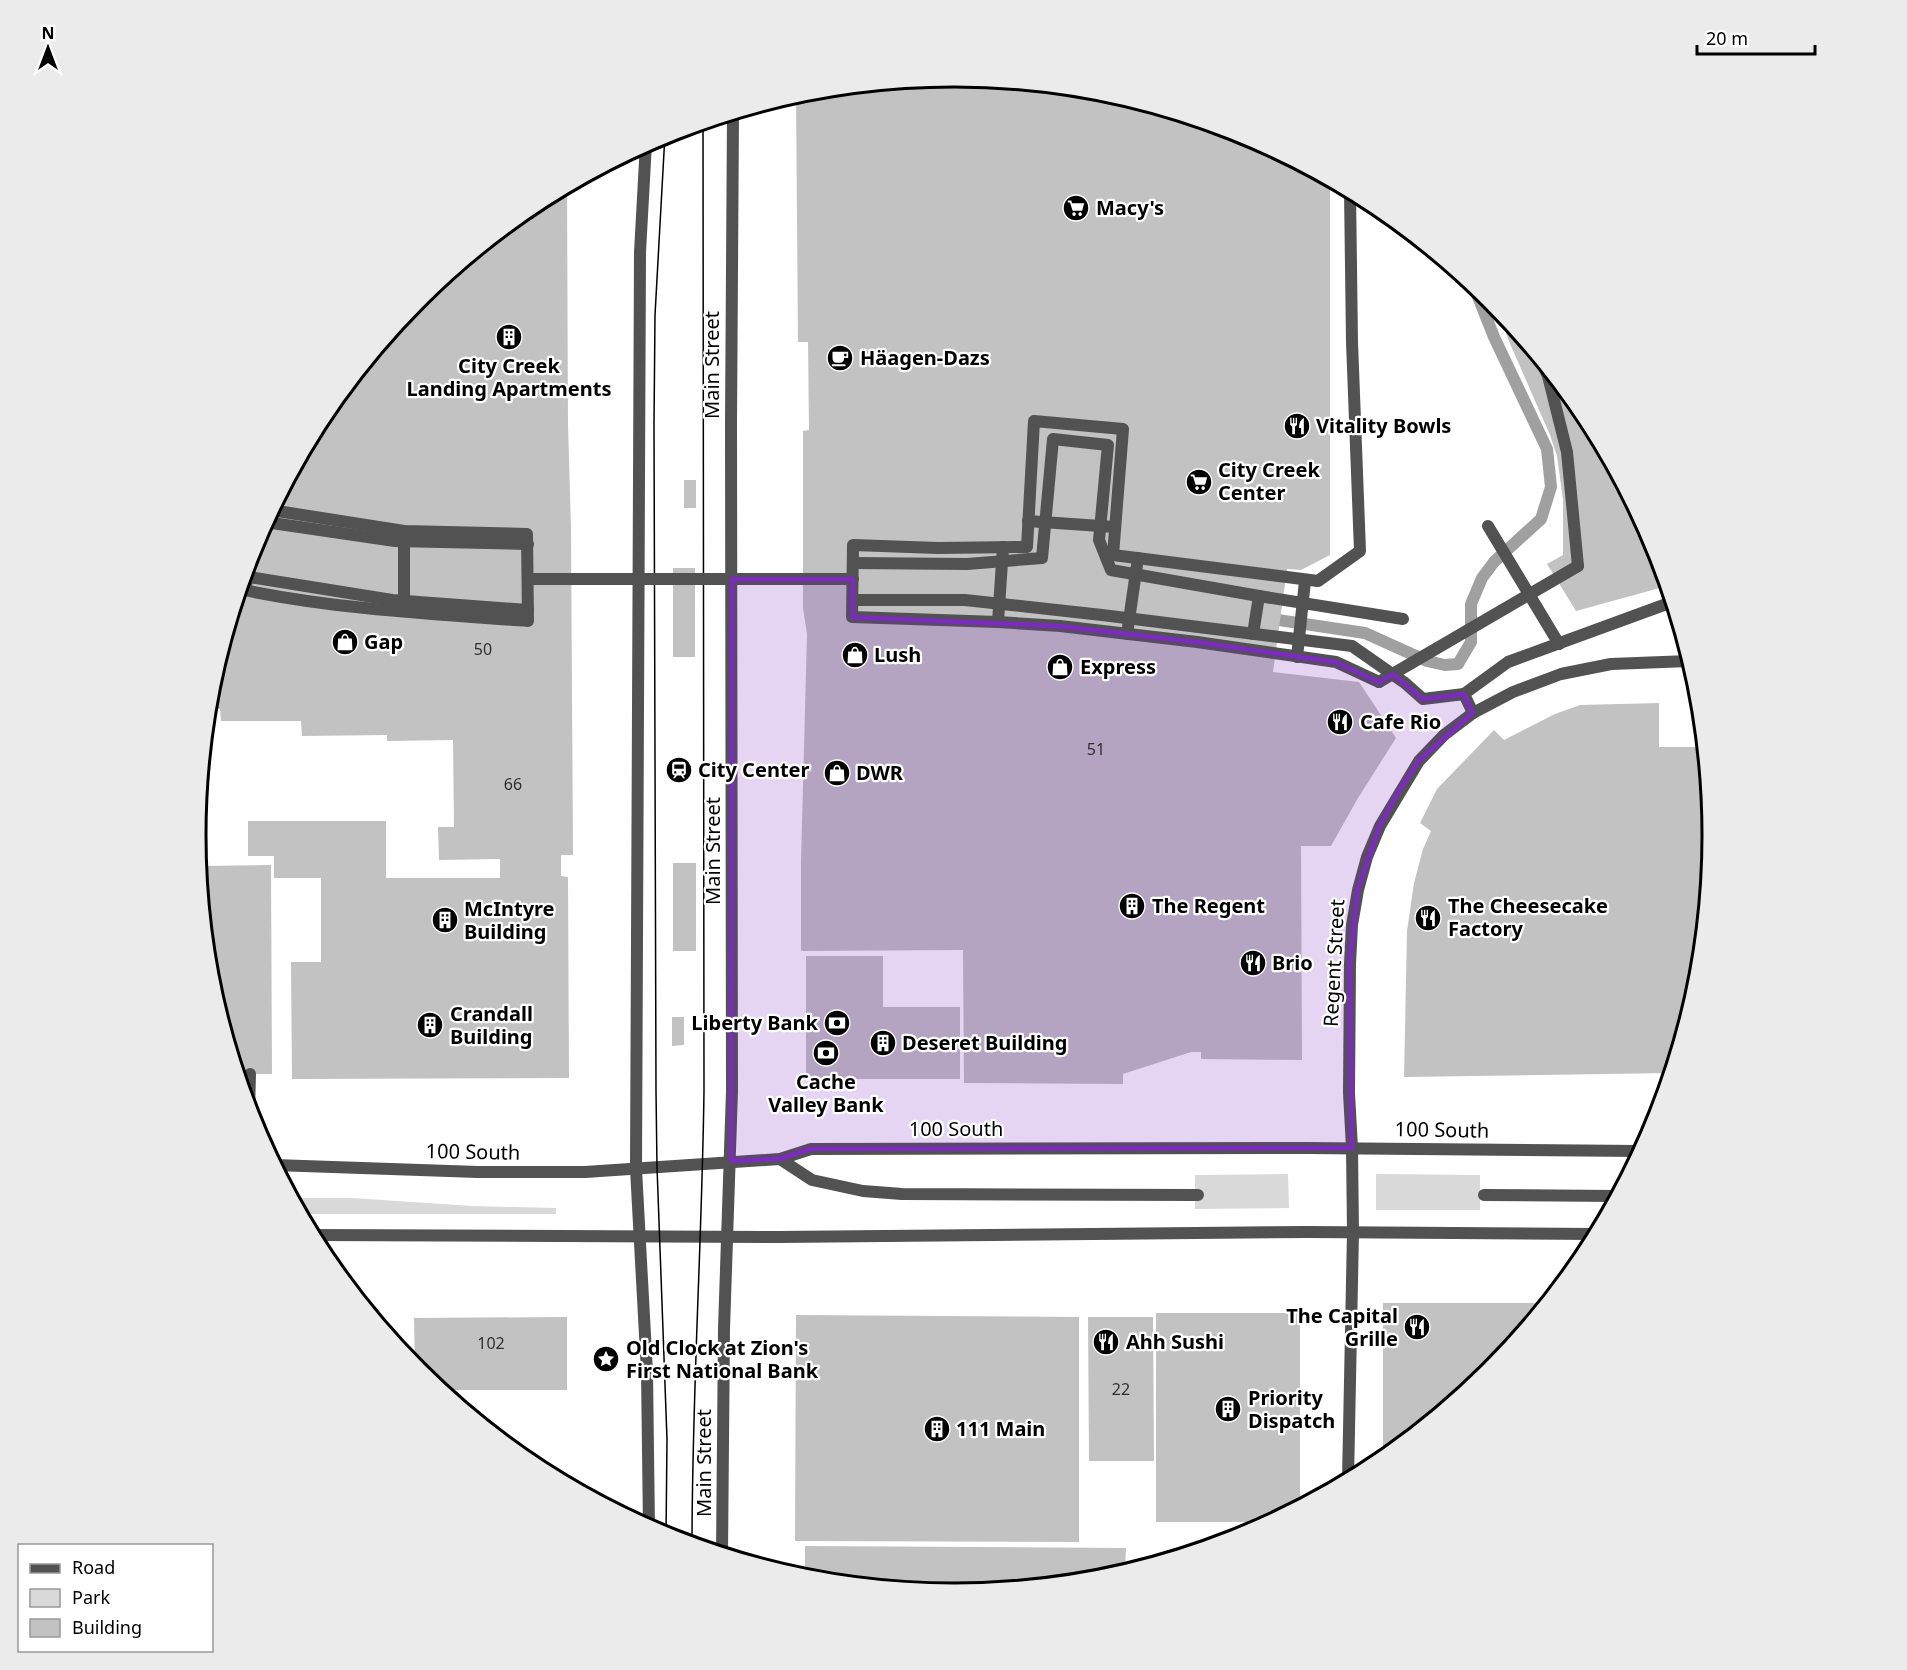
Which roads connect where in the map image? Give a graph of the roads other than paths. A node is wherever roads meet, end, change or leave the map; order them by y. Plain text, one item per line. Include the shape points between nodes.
1 (733, 121) edge
2 (645, 154) edge
3 (1350, 201) edge
4 (1550, 384) edge
5 (280, 511) edge
6 (1028, 520) junction
7 (274, 523) edge
8 (1488, 526) dead end
9 (1115, 527) junction
10 (404, 531) junction
11 (528, 544) junction
12 (1003, 547) junction
13 (1138, 558) junction
14 (853, 563) junction
15 (252, 577) edge
16 (528, 579) junction
17 (853, 579) junction
18 (1305, 581) junction
19 (247, 590) edge
20 (1259, 596) junction
21 (853, 600) junction
22 (1665, 605) edge
23 (528, 609) junction
24 (404, 611) junction
25 (1403, 619) dead end
26 (998, 622) junction
27 (1127, 634) junction
28 (1253, 634) junction
29 (1559, 644) junction
30 (1297, 657) junction
31 (1681, 661) edge
32 (1464, 694) junction
33 (1473, 713) junction
34 (250, 1074) dead end
35 (250, 1088) edge
36 (1352, 1148) junction
37 (1631, 1151) edge
38 (780, 1159) junction
39 (731, 1161) junction
40 (283, 1165) edge
41 (636, 1169) junction
42 (1198, 1195) dead end
43 (1484, 1195) dead end
44 (1608, 1196) edge
45 (1353, 1232) junction
46 (1586, 1234) edge
47 (322, 1235) edge
48 (638, 1236) junction
49 (728, 1236) junction
50 (1348, 1470) edge
51 (649, 1518) edge
52 (722, 1546) edge

1 - 39 street, Main Street
2 - 41 street via 639,274
3 - 18 street via 1360,551 1318,581
4 - 30 street, bridge via 1567,452 1578,566 1379,682 1336,662
5 - 10 street
6 - 9 street, bridge
6 - 9 street via 1034,421 1123,429
6 - 12 street via 1027,547
7 - 11 street via 395,541
8 - 29 street
9 - 13 street via 1113,555
10 - 11 street via 527,534
10 - 24 street, bridge
11 - 16 street
12 - 14 street via 854,545
12 - 26 street, bridge
13 - 18 street
13 - 27 street, bridge
14 - 17 street
14 - 20 street via 967,564 1042,558 1053,440 1108,445 1099,540 1112,570
15 - 23 street via 392,600
16 - 17 street, bridge
16 - 23 street
17 - 21 street
18 - 30 street, bridge
19 - 24 street
20 - 25 street
20 - 28 street
21 - 26 street via 852,617
21 - 28 street via 965,600
22 - 29 street
23 - 24 street via 528,621
26 - 27 street
27 - 30 street
28 - 32 street via 1352,646 1423,699
29 - 32 street via 1508,662
31 - 33 street, Regent Street via 1611,664 1561,674
32 - 33 street
33 - 36 street, Regent Street via 1444,735 1414,769 1380,826 1367,857 1352,925
34 - 35 street
36 - 37 street, 100 South
36 - 38 street, 100 South via 811,1149
36 - 45 street, Regent Street
38 - 39 street, 100 South
38 - 42 street via 812,1180 863,1191
39 - 41 street, 100 South
39 - 49 street, Main Street
40 - 41 street, 100 South via 478,1173
41 - 48 street
43 - 44 street
45 - 46 street
45 - 49 street
45 - 50 street, Regent Street
47 - 48 street
48 - 49 street
48 - 51 street via 647,1372
49 - 52 street, Main Street

